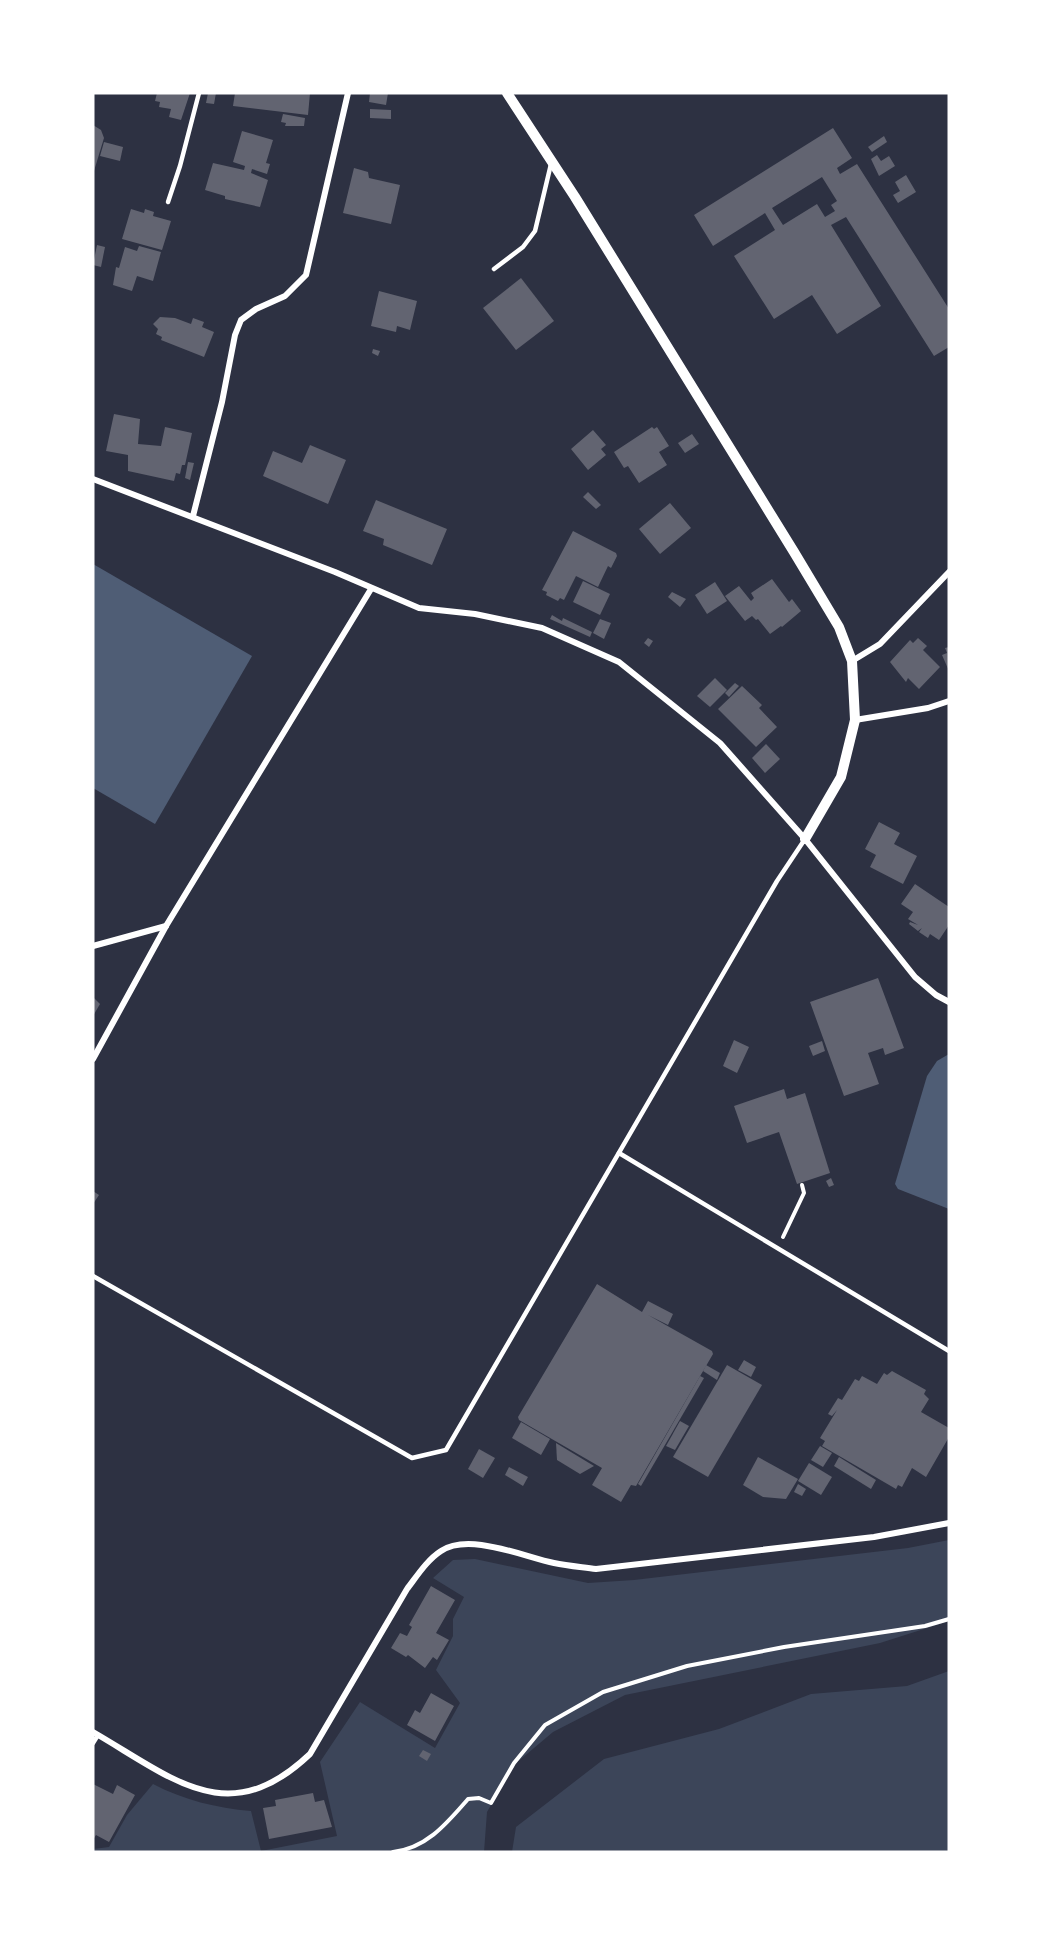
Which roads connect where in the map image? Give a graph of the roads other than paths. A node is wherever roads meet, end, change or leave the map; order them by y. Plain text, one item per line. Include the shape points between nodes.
1 (199, 93) edge
2 (348, 93) edge
3 (507, 93) edge
4 (552, 162) junction
5 (168, 202) dead end
6 (494, 269) dead end
7 (93, 479) edge
8 (193, 516) junction
9 (949, 572) edge
10 (370, 589) junction
11 (852, 661) junction
12 (949, 701) edge
13 (855, 720) junction
14 (805, 839) junction
15 (166, 926) junction
16 (93, 946) edge
17 (949, 1002) edge
18 (93, 1059) edge
19 (619, 1153) junction
20 (93, 1276) edge
21 (949, 1351) edge
22 (949, 1523) edge
23 (96, 1733) edge
24 (93, 1743) edge

1 - 5 lane
2 - 8 street via 306,275 285,296 241,320
3 - 4 street
4 - 6 lane via 535,231 523,247
4 - 11 street via 800,561 839,627
7 - 8 street
8 - 10 street
9 - 11 street via 880,644
10 - 14 street via 419,608 475,614 542,628 619,662 720,743
10 - 15 street
11 - 13 street
12 - 13 street
13 - 14 street via 841,777
14 - 17 street via 915,977
14 - 19 lane via 777,880
15 - 16 street
15 - 18 street
19 - 20 lane via 446,1450 412,1458
19 - 21 lane
22 - 23 street via 874,1537 596,1569 556,1564 480,1544 459,1544 441,1550 419,1574 310,1754 277,1782 255,1792 209,1793 184,1785
23 - 24 lane

